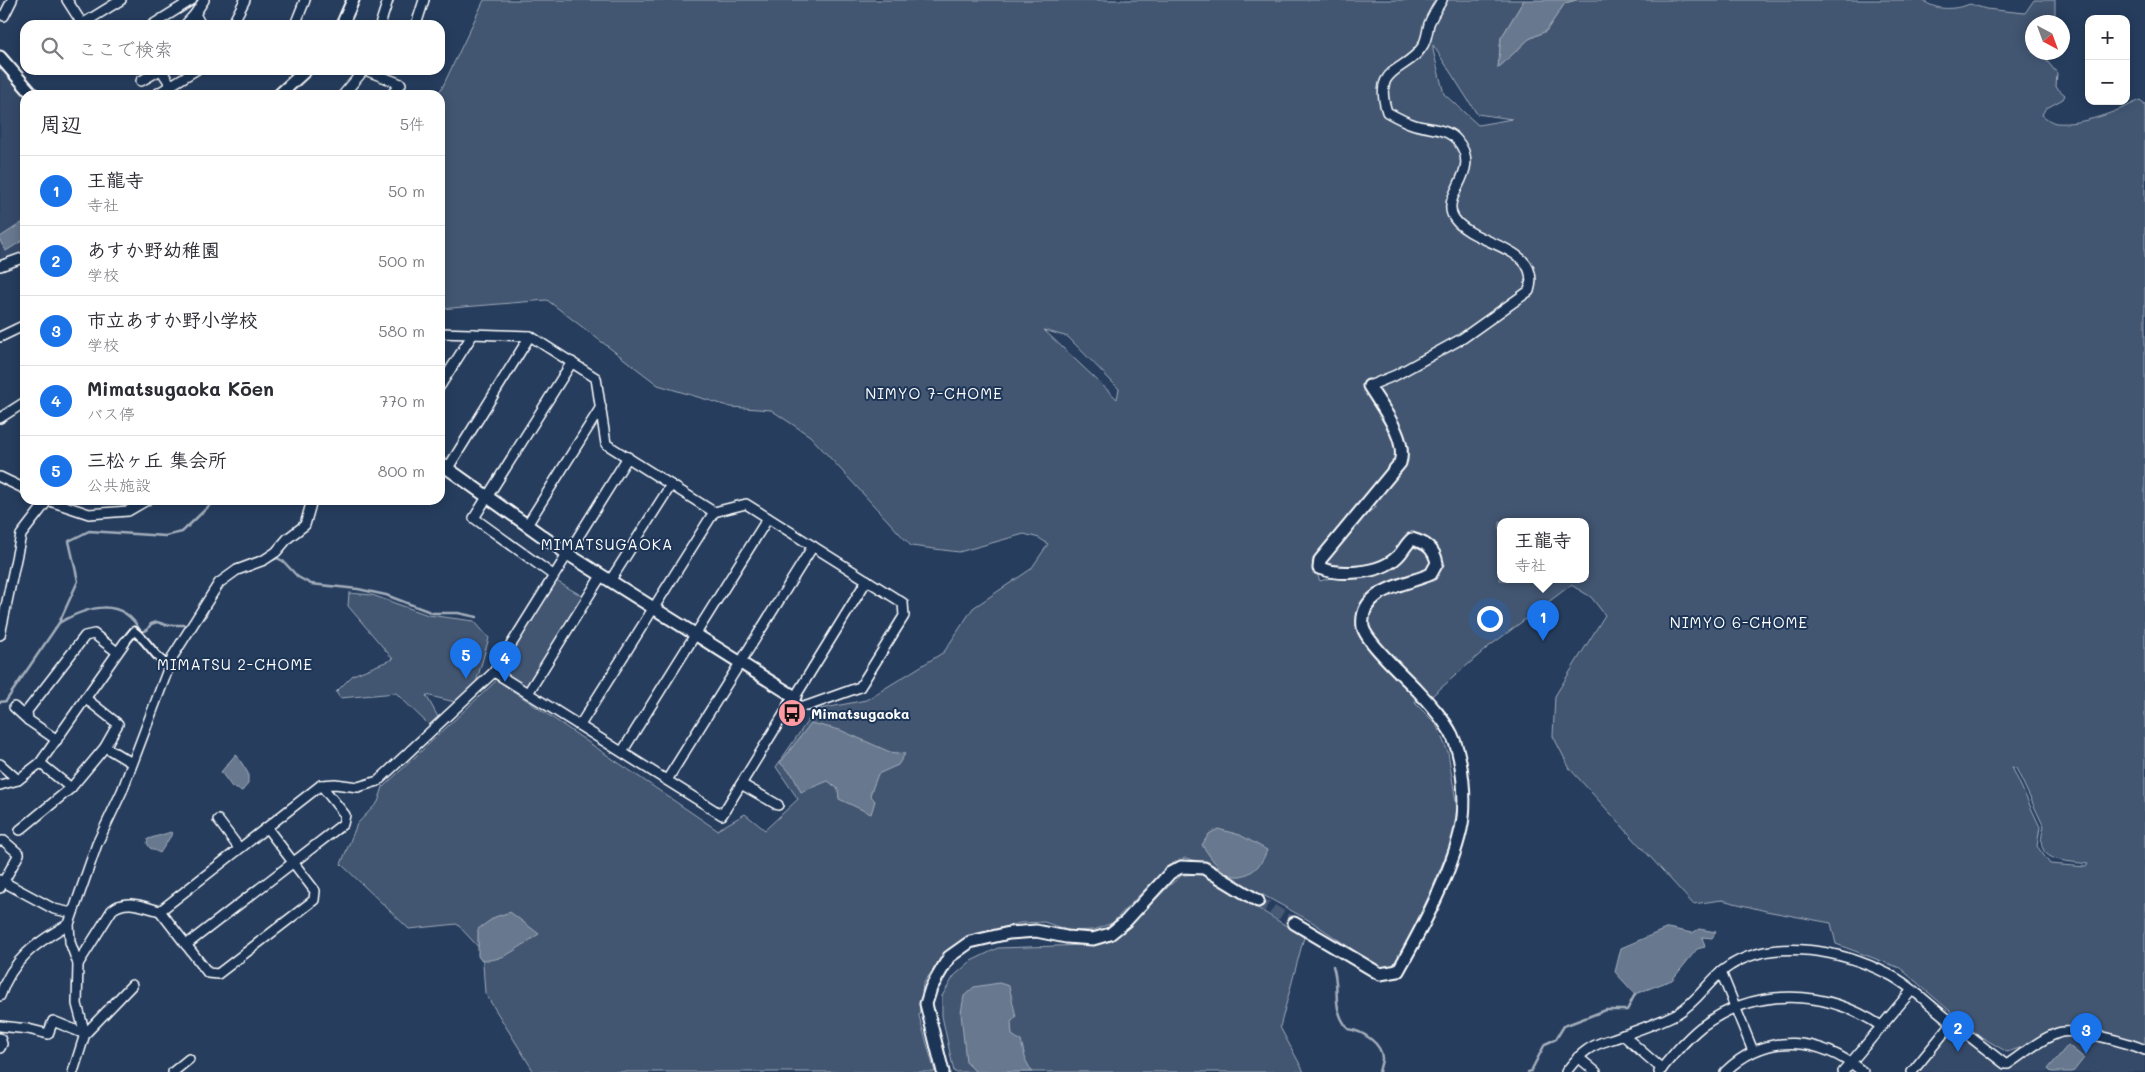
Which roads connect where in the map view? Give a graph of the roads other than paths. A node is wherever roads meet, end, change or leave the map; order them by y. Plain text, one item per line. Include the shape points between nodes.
1 (12, 0) edge
2 (67, 0) edge
3 (121, 0) edge
4 (193, 0) edge
5 (245, 0) edge
6 (305, 0) edge
7 (353, 0) edge
8 (388, 0) edge
9 (424, 0) edge
10 (1442, 0) edge
11 (203, 2) edge
12 (195, 14) junction
13 (4, 16) dead end
14 (79, 20) edge
15 (90, 20) edge
16 (160, 20) edge
17 (189, 20) edge
18 (198, 20) edge
19 (235, 20) edge
20 (297, 20) edge
21 (344, 20) edge
22 (382, 20) edge
23 (418, 20) edge
24 (0, 57) edge
25 (151, 75) edge
26 (164, 75) edge
27 (188, 75) edge
28 (301, 75) edge
29 (361, 75) edge
30 (378, 75) edge
31 (141, 81) dead end
32 (171, 85) junction
33 (28, 90) edge
34 (162, 90) edge
35 (284, 90) edge
36 (347, 90) edge
37 (396, 90) edge
38 (20, 260) edge
39 (0, 266) edge
40 (20, 327) edge
41 (445, 333) edge
42 (473, 334) junction
43 (530, 336) junction
44 (0, 337) edge
45 (572, 362) junction
46 (445, 378) edge
47 (1369, 386) joint
48 (20, 405) edge
49 (601, 407) junction
50 (0, 418) edge
51 (628, 457) junction
52 (445, 464) edge
53 (445, 466) edge
54 (0, 477) edge
55 (671, 485) junction
56 (20, 487) edge
57 (487, 497) junction
58 (44, 505) edge
59 (63, 505) edge
60 (139, 505) edge
61 (311, 505) edge
62 (714, 512) junction
63 (768, 518) junction
64 (527, 525) junction
65 (813, 546) junction
66 (566, 553) junction
67 (553, 575) junction
68 (606, 579) junction
69 (868, 580) junction
70 (3, 608) edge
71 (653, 608) junction
72 (0, 635) edge
73 (695, 635) junction
74 (125, 642) joint
75 (117, 652) junction
76 (740, 663) junction
77 (170, 666) junction
78 (494, 672) junction
79 (528, 693) junction
80 (85, 698) junction
81 (792, 702) junction
82 (14, 707) dead end
83 (28, 720) junction
84 (580, 725) junction
85 (58, 740) junction
86 (105, 746) junction
87 (622, 752) junction
88 (40, 763) junction
89 (132, 763) junction
90 (0, 764) edge
91 (18, 780) junction
92 (667, 780) junction
93 (0, 784) edge
94 (741, 784) junction
95 (322, 786) junction
96 (71, 788) junction
97 (778, 806) dead end
98 (218, 820) dead end
99 (267, 828) junction
100 (20, 830) dead end
101 (0, 841) edge
102 (239, 848) junction
103 (293, 862) junction
104 (2, 884) edge
105 (1258, 901) tunnel mouth
106 (160, 911) junction
107 (72, 914) junction
108 (1294, 923) tunnel mouth
109 (69, 924) junction
110 (186, 945) junction
111 (78, 964) junction
112 (1721, 972) junction
113 (132, 985) dead end
114 (1912, 990) junction
115 (0, 996) edge
116 (1736, 1008) junction
117 (1952, 1023) junction
118 (0, 1026) edge
119 (1881, 1026) junction
120 (85, 1034) junction
121 (1623, 1035) junction
122 (0, 1038) edge
123 (0, 1048) edge
124 (2145, 1050) edge
125 (1753, 1051) junction
126 (1578, 1057) junction
127 (189, 1059) dead end
128 (1851, 1062) junction
129 (1660, 1070) edge
130 (73, 1072) edge
131 (173, 1072) edge
132 (943, 1072) edge
133 (1566, 1072) edge
134 (1596, 1072) edge
135 (1725, 1072) edge
136 (1843, 1072) edge
137 (1863, 1072) edge
138 (1912, 1072) edge

1 - 13 street
2 - 14 street
3 - 15 street
4 - 11 street
4 - 16 street
5 - 19 street
6 - 20 street
7 - 21 street
8 - 22 street
9 - 23 street
10 - 47 street via 1429,23 1422,48 1388,75 1383,95 1387,112 1455,138 1467,164 1451,202 1454,218 1466,231 1503,247 1521,259 1529,267 1532,282 1529,291 1463,338
11 - 12 street
12 - 17 street
12 - 18 street
24 - 33 street
25 - 31 street
26 - 32 street
27 - 32 street
28 - 35 street
29 - 36 street
30 - 37 street via 401,84
32 - 34 street
38 - 39 street
40 - 44 street
41 - 42 street
42 - 43 street
42 - 46 street
43 - 45 street
43 - 52 street
45 - 49 street via 596,378
45 - 57 street
47 - 108 street via 1396,431 1403,454 1382,486 1320,560 1319,568 1364,572 1398,557 1412,539 1424,543 1433,552 1437,564 1431,574 1379,592 1367,604 1364,629 1372,643 1423,696 1451,732 1462,772 1462,821 1442,881 1418,937 1398,971 1380,974
48 - 50 street
49 - 51 street via 606,444
49 - 64 street
51 - 55 street
51 - 66 street
53 - 57 street
54 - 56 street
55 - 62 street
55 - 68 street
57 - 64 street
57 - 67 street via 474,518
58 - 70 street via 21,535
59 - 60 street via 89,514 128,511
61 - 77 street via 305,525 276,552 236,570 219,583 173,656
62 - 63 street via 746,504
62 - 71 street
63 - 65 street
63 - 73 street
64 - 66 street
65 - 69 street
65 - 76 street
66 - 67 street
66 - 68 street
67 - 78 street
68 - 71 street
68 - 79 street
69 - 81 street
69 - 81 street via 903,603 904,616 860,687 807,706
70 - 72 street
71 - 73 street
71 - 84 street
73 - 76 street
73 - 87 street
74 - 75 street
74 - 77 street via 134,631 155,656
75 - 80 street
75 - 83 street via 94,634 85,636 27,711
76 - 81 street
76 - 92 street
77 - 89 street
78 - 79 street
78 - 95 street via 378,781 358,787
79 - 84 street
80 - 85 street
80 - 86 street via 118,724
81 - 94 street
82 - 83 street
83 - 85 street
84 - 87 street
85 - 88 street
86 - 89 street
86 - 96 street
87 - 92 street
88 - 91 street
88 - 96 street
89 - 107 street via 97,844
90 - 91 street
91 - 93 street
92 - 94 street via 722,814
94 - 97 street
95 - 99 street
95 - 103 street via 345,815 343,824
96 - 100 street
98 - 102 street
99 - 102 street
99 - 103 street
101 - 104 street via 20,854
102 - 106 street
103 - 110 street
103 - 110 street via 315,891 314,900 218,974 208,973
104 - 107 street
105 - 132 street via 1204,868 1181,867 1170,873 1110,934 1093,939 1036,931 970,942 949,958 931,988 926,1004
106 - 110 street
106 - 111 street via 128,903 119,905 112,910
107 - 109 street
109 - 111 street via 70,942
109 - 115 street via 47,936 24,955 10,972
111 - 120 street via 77,1004
112 - 114 street via 1731,964 1756,954 1807,951 1867,964
112 - 116 street
112 - 121 street via 1679,1012
113 - 120 street
114 - 117 street
114 - 119 street
116 - 119 street via 1795,996 1835,1002
116 - 125 street
116 - 129 street via 1700,1028
117 - 124 street via 2004,1064 2058,1032 2068,1031
117 - 138 street
118 - 120 street via 48,1034 53,1021
119 - 128 street
120 - 130 street
121 - 126 street via 1595,1045
121 - 129 street
122 - 123 street
125 - 128 street via 1778,1045 1805,1044
125 - 135 street
126 - 133 street
126 - 134 street
127 - 131 street
128 - 136 street
128 - 137 street

